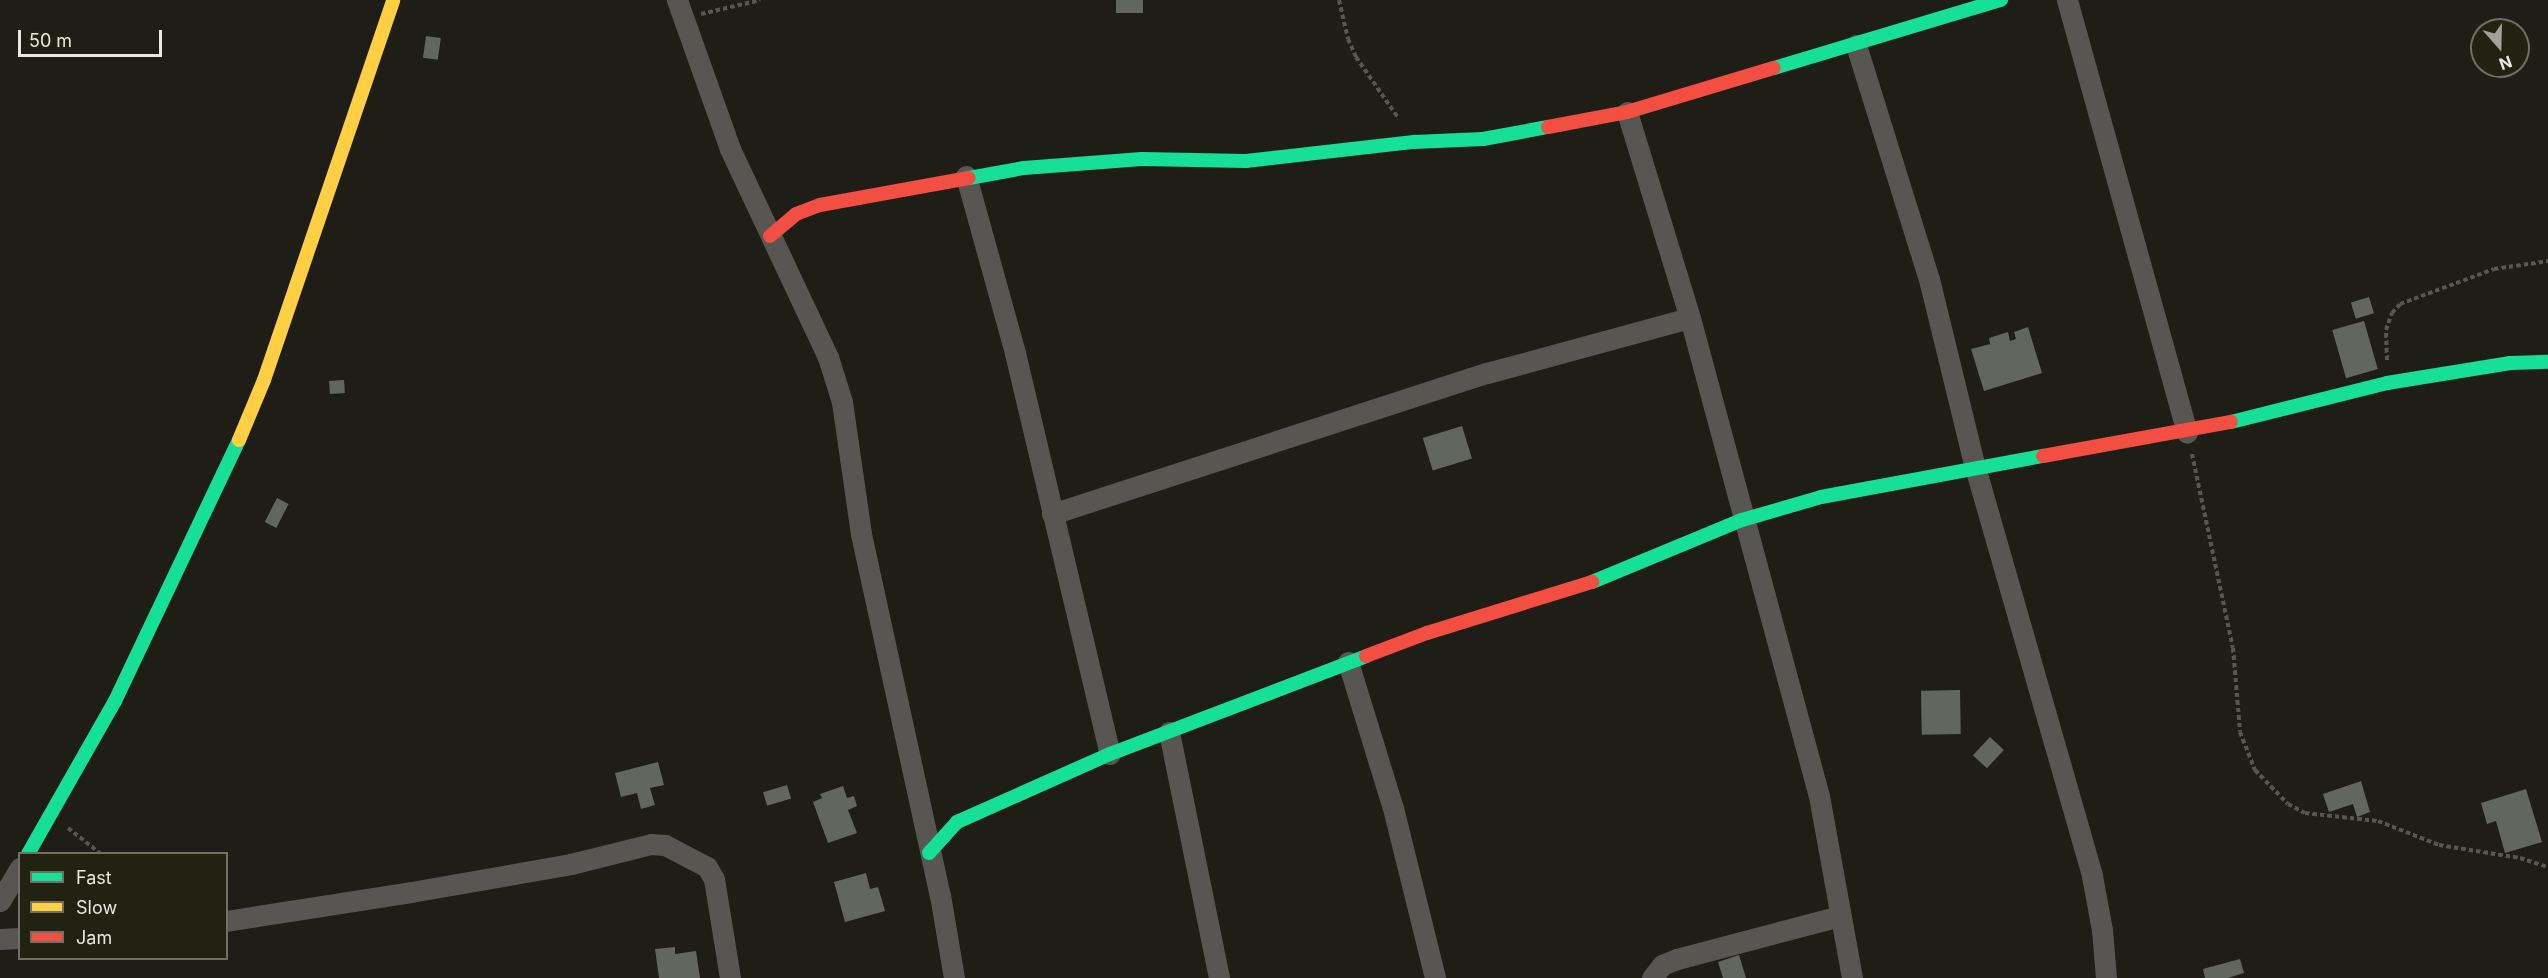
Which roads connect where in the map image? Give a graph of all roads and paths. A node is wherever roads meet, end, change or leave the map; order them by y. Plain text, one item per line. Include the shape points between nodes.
1 (393, 0) edge
2 (760, 0) edge
3 (1339, 0) edge
4 (2001, 0) edge
5 (2067, 0) edge
6 (680, 9) edge
7 (1856, 45) junction
8 (1627, 112) junction
9 (1414, 142) junction
10 (966, 176) junction
11 (770, 236) junction
12 (2548, 261) edge
13 (1690, 318) junction
14 (2548, 362) edge
15 (2387, 383) junction
16 (2187, 433) junction
17 (1976, 467) junction
18 (1052, 514) junction
19 (1742, 520) junction
20 (1348, 662) junction
21 (1169, 732) junction
22 (1110, 754) junction
23 (51, 816) junction
24 (29, 852) edge
25 (98, 852) edge
26 (929, 853) junction
27 (2548, 867) edge
28 (18, 871) edge
29 (0, 901) edge
30 (1840, 916) junction
31 (228, 921) edge
32 (18, 938) edge
33 (0, 939) edge
34 (730, 978) edge
35 (954, 978) edge
36 (1219, 978) edge
37 (1435, 978) edge
38 (1652, 978) edge
39 (1852, 978) edge
40 (2106, 978) edge

1 - 23 street via 264,380 224,478 116,700
2 - 6 path
3 - 9 path via 1356,57
4 - 7 street
5 - 16 street
6 - 11 street via 730,149
7 - 8 street
7 - 17 street via 1929,279
8 - 9 street via 1483,139
8 - 13 street
9 - 10 street via 1246,161 1081,161
10 - 11 street via 820,205 796,214
10 - 18 street via 1015,353
11 - 26 street via 828,357 842,402 861,534
12 - 15 path via 2494,269 2400,304 2386,330
13 - 18 street via 1486,373
13 - 19 street
14 - 15 street via 2510,363
15 - 16 street
16 - 17 street
16 - 27 path via 2233,648 2240,732 2254,770 2288,804 2305,813 2378,821 2439,845
17 - 19 street via 1821,497
17 - 40 street via 2092,876
18 - 22 street
19 - 20 street via 1544,600 1427,633
19 - 30 street via 1819,796
20 - 21 street
20 - 37 street via 1393,808
21 - 22 street
21 - 36 street
22 - 26 street via 957,822
23 - 24 street
23 - 25 path
26 - 35 street
28 - 29 street
30 - 38 street via 1677,959 1662,965
30 - 39 street
31 - 34 street via 323,908 571,864 651,844 665,845 707,867 714,879
32 - 33 street

